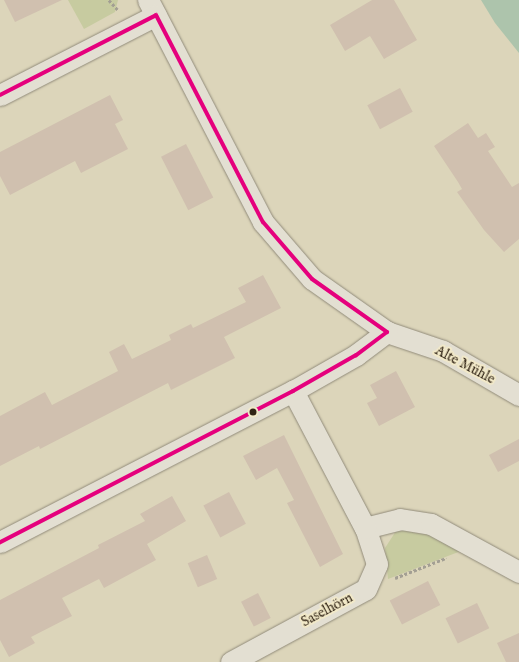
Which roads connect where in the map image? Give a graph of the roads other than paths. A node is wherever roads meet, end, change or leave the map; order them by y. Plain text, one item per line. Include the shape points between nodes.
1 (152, 8) edge
2 (0, 95) edge
3 (387, 332) junction
4 (292, 391) junction
5 (519, 395) edge
6 (365, 528) junction
7 (0, 542) edge
8 (519, 572) edge
9 (231, 662) edge

1 - 2 street
1 - 3 street, Alte Mühle via 263,222 312,279
3 - 4 street via 356,355
3 - 5 street, Alte Mühle via 443,351
4 - 6 street, Saselhörn
4 - 7 street
6 - 8 street via 400,519 431,524
6 - 9 street, Saselhörn via 377,564 366,589

